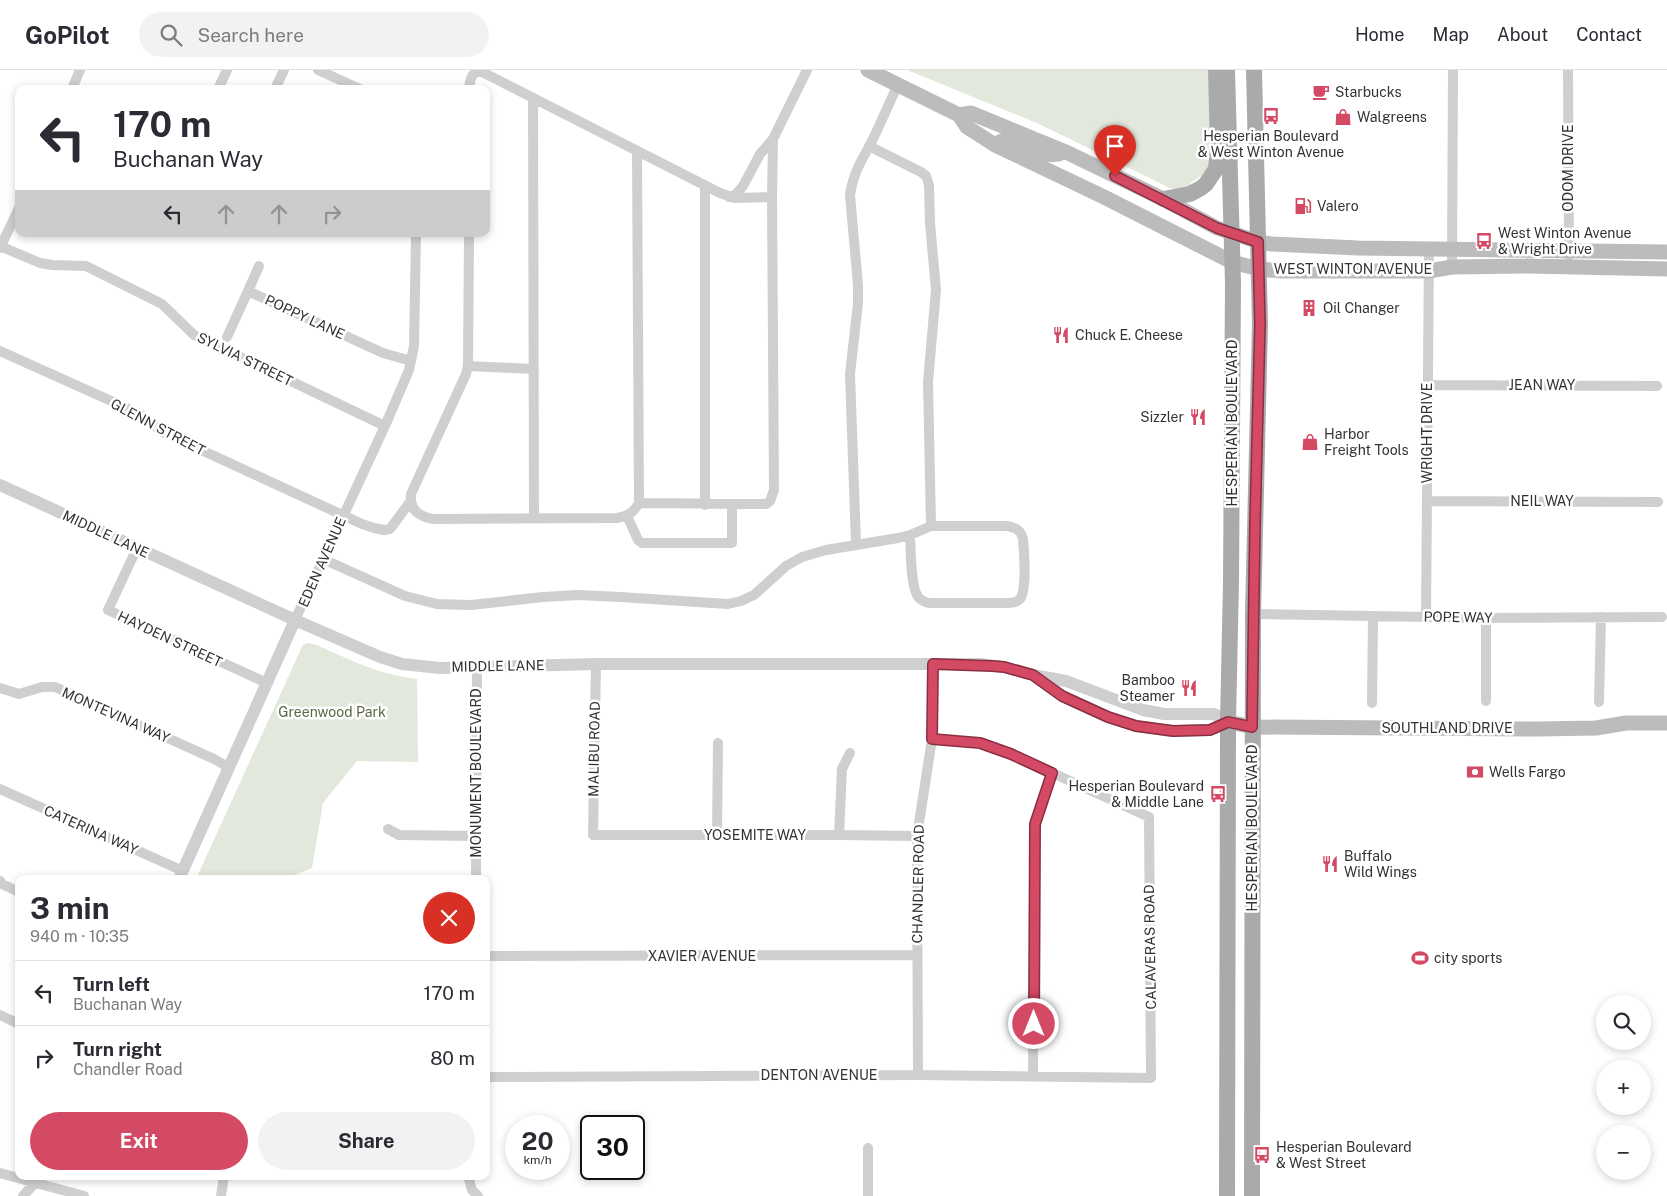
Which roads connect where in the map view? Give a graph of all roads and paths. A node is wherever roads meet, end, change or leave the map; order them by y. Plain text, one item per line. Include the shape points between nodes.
1 (80, 70) edge
2 (227, 70) edge
3 (284, 70) edge
4 (320, 70) edge
5 (807, 70) edge
6 (868, 70) edge
7 (1216, 70) edge
8 (1227, 70) edge
9 (1254, 70) edge
10 (1452, 70) edge
11 (1568, 70) edge
12 (74, 85) edge
13 (220, 85) edge
14 (277, 85) edge
15 (352, 85) edge
16 (469, 85) edge
17 (898, 85) junction
18 (533, 98) junction
19 (959, 115) junction
20 (773, 139) junction
21 (995, 145) junction
22 (869, 146) junction
23 (638, 151) junction
24 (1068, 152) junction
25 (705, 184) junction
26 (729, 197) junction
27 (772, 197) junction
28 (1163, 199) junction
29 (15, 216) edge
30 (1232, 234) junction
31 (416, 237) edge
32 (469, 237) edge
33 (1258, 242) junction
34 (0, 247) edge
35 (1429, 249) junction
36 (1452, 250) junction
37 (1568, 250) junction
38 (1667, 252) edge
39 (1232, 262) junction
40 (259, 266) dead end
41 (1569, 266) junction
42 (1452, 267) junction
43 (1259, 269) junction
44 (1667, 269) edge
45 (1429, 271) junction
46 (248, 291) junction
47 (227, 337) dead end
48 (0, 351) edge
49 (411, 361) junction
50 (468, 366) junction
51 (534, 369) junction
52 (1428, 385) junction
53 (1657, 386) dead end
54 (385, 426) junction
55 (0, 485) edge
56 (1427, 500) junction
57 (410, 502) junction
58 (1658, 502) dead end
59 (639, 503) junction
60 (704, 504) junction
61 (732, 505) junction
62 (342, 516) junction
63 (627, 516) junction
64 (534, 518) junction
65 (930, 526) junction
66 (910, 535) junction
67 (856, 544) junction
68 (137, 548) junction
69 (323, 559) junction
70 (1253, 614) junction
71 (1373, 616) junction
72 (1662, 616) dead end
73 (1426, 617) junction
74 (1601, 617) junction
75 (1486, 618) junction
76 (296, 620) junction
77 (596, 664) junction
78 (933, 664) junction
79 (476, 667) junction
80 (1033, 675) junction
81 (267, 683) junction
82 (0, 688) edge
83 (1486, 701) dead end
84 (1600, 702) dead end
85 (1372, 703) dead end
86 (1228, 722) junction
87 (1667, 723) edge
88 (1252, 727) junction
89 (932, 739) junction
90 (718, 743) dead end
91 (850, 753) dead end
92 (228, 768) junction
93 (1052, 773) junction
94 (0, 789) edge
95 (388, 829) dead end
96 (839, 834) junction
97 (593, 835) joint
98 (717, 835) junction
99 (476, 836) junction
100 (917, 836) junction
101 (181, 875) edge
102 (476, 875) edge
103 (0, 881) edge
104 (15, 890) edge
105 (917, 955) junction
106 (490, 956) edge
107 (0, 1015) edge
108 (15, 1022) edge
109 (918, 1075) junction
110 (1034, 1076) junction
111 (490, 1077) edge
112 (1151, 1078) joint
113 (868, 1148) dead end
114 (0, 1173) edge
115 (15, 1175) edge
116 (37, 1180) edge
117 (41, 1180) edge
118 (223, 1180) edge
119 (469, 1180) edge
120 (23, 1196) edge
121 (84, 1196) edge
122 (221, 1196) edge
123 (478, 1196) edge
124 (868, 1196) edge
125 (1227, 1196) edge
126 (1252, 1196) edge

1 - 12 street
2 - 13 street
3 - 14 street
4 - 15 street
5 - 20 street
6 - 17 main road, WEST WINTON AVENUE
7 - 28 main road via 1216,169 1201,188 1190,194
8 - 30 main road, HESPERIAN BOULEVARD
9 - 33 main road, HESPERIAN BOULEVARD
10 - 36 street
11 - 37 street, ODOM DRIVE
16 - 18 street via 470,78 478,71
17 - 19 main road, WEST WINTON AVENUE
17 - 22 street
18 - 23 street
18 - 51 street
19 - 21 main road, WEST WINTON AVENUE via 967,127
19 - 24 main road, WEST WINTON AVENUE via 972,113
20 - 26 street via 760,154 743,186
20 - 27 street
21 - 24 main road via 1010,140 1051,156
21 - 39 main road, WEST WINTON AVENUE
22 - 65 street via 921,172 929,185 936,290 928,382
22 - 67 street via 854,175 850,195 858,284 850,374
23 - 25 street
23 - 59 street
24 - 28 main road, WEST WINTON AVENUE
25 - 26 street
25 - 60 street
26 - 27 street
27 - 61 street via 774,490 766,504
28 - 30 main road, WEST WINTON AVENUE
29 - 34 street
30 - 33 main road, WEST WINTON AVENUE
30 - 39 main road, HESPERIAN BOULEVARD
31 - 49 street, EDEN AVENUE
32 - 50 street
33 - 35 main road, WEST WINTON AVENUE via 1311,247
33 - 43 main road, HESPERIAN BOULEVARD
34 - 54 street, SYLVIA STREET via 40,263 86,266 162,304 194,336
35 - 36 main road, WEST WINTON AVENUE
35 - 45 street, WRIGHT DRIVE
36 - 37 main road, WEST WINTON AVENUE
36 - 42 street
37 - 38 main road, WEST WINTON AVENUE
37 - 41 street, ODOM DRIVE
39 - 43 main road, WEST WINTON AVENUE
39 - 86 main road, HESPERIAN BOULEVARD
40 - 46 street
41 - 42 main road, WEST WINTON AVENUE
41 - 44 main road, WEST WINTON AVENUE
42 - 45 main road, WEST WINTON AVENUE
43 - 45 main road, WEST WINTON AVENUE
43 - 70 main road, HESPERIAN BOULEVARD
45 - 52 street, WRIGHT DRIVE
46 - 47 street, POPPY LANE
46 - 49 street, POPPY LANE via 383,353
48 - 62 street, GLENN STREET via 138,413 173,438
49 - 54 street, EDEN AVENUE
50 - 51 street
50 - 57 street
51 - 64 street
52 - 53 street, JEAN WAY
52 - 56 street, WRIGHT DRIVE
54 - 62 street, EDEN AVENUE
55 - 68 street, MIDDLE LANE
56 - 58 street, NEIL WAY
56 - 73 street, WRIGHT DRIVE
57 - 62 street, GLENN STREET via 390,529 374,528
57 - 64 street via 412,509 426,518
59 - 60 street
59 - 63 street
60 - 61 street
61 - 63 street via 732,543 642,544
62 - 69 street, EDEN AVENUE
63 - 64 street
65 - 66 street
65 - 66 street via 1007,526 1017,529 1022,534 1024,588 1018,601 923,602 915,590
66 - 67 street
67 - 69 street via 802,557 786,566 754,595 728,604 620,596 437,604 405,596
68 - 76 street, MIDDLE LANE
68 - 81 street, HAYDEN STREET via 108,610
69 - 76 street, EDEN AVENUE
70 - 71 street, POPE WAY
70 - 88 main road, HESPERIAN BOULEVARD
71 - 73 street, POPE WAY
71 - 85 street
72 - 74 street, POPE WAY
73 - 75 street, POPE WAY
74 - 75 street, POPE WAY
74 - 84 street
75 - 83 street
76 - 79 street, MIDDLE LANE via 402,664
76 - 81 street, EDEN AVENUE
77 - 78 street, MIDDLE LANE
77 - 79 street, MIDDLE LANE
77 - 97 street, MALIBU ROAD
78 - 80 street, MIDDLE LANE via 979,664
78 - 89 street, CHANDLER ROAD
79 - 99 street, MONUMENT BOULEVARD
80 - 86 street, MIDDLE LANE via 1066,681 1142,710 1164,714 1214,714
80 - 86 street, MIDDLE LANE via 1062,696 1136,726 1173,731 1210,730
81 - 92 street, EDEN AVENUE
82 - 92 street, MONTEVINA WAY via 19,694 55,687
86 - 88 main road, SOUTHLAND DRIVE
86 - 125 main road, HESPERIAN BOULEVARD
87 - 88 main road, SOUTHLAND DRIVE via 1538,729
88 - 126 main road, HESPERIAN BOULEVARD
89 - 93 street via 980,743
89 - 100 street, CHANDLER ROAD
90 - 98 street
91 - 96 street via 842,769
92 - 101 street, EDEN AVENUE
93 - 110 street via 1035,824
93 - 112 street, CALAVERAS ROAD via 1149,817
94 - 101 street, CATERINA WAY
95 - 99 street via 399,834
96 - 98 street, YOSEMITE WAY
96 - 100 street, YOSEMITE WAY
97 - 98 street, YOSEMITE WAY
99 - 102 street, MONUMENT BOULEVARD
100 - 105 street, CHANDLER ROAD
103 - 104 street
105 - 106 street, XAVIER AVENUE
105 - 109 street, CHANDLER ROAD
107 - 108 street
109 - 110 street, DENTON AVENUE
109 - 111 street, DENTON AVENUE
110 - 112 street, DENTON AVENUE
113 - 124 street
114 - 115 street
116 - 120 street
117 - 121 street
118 - 122 street
119 - 123 street

